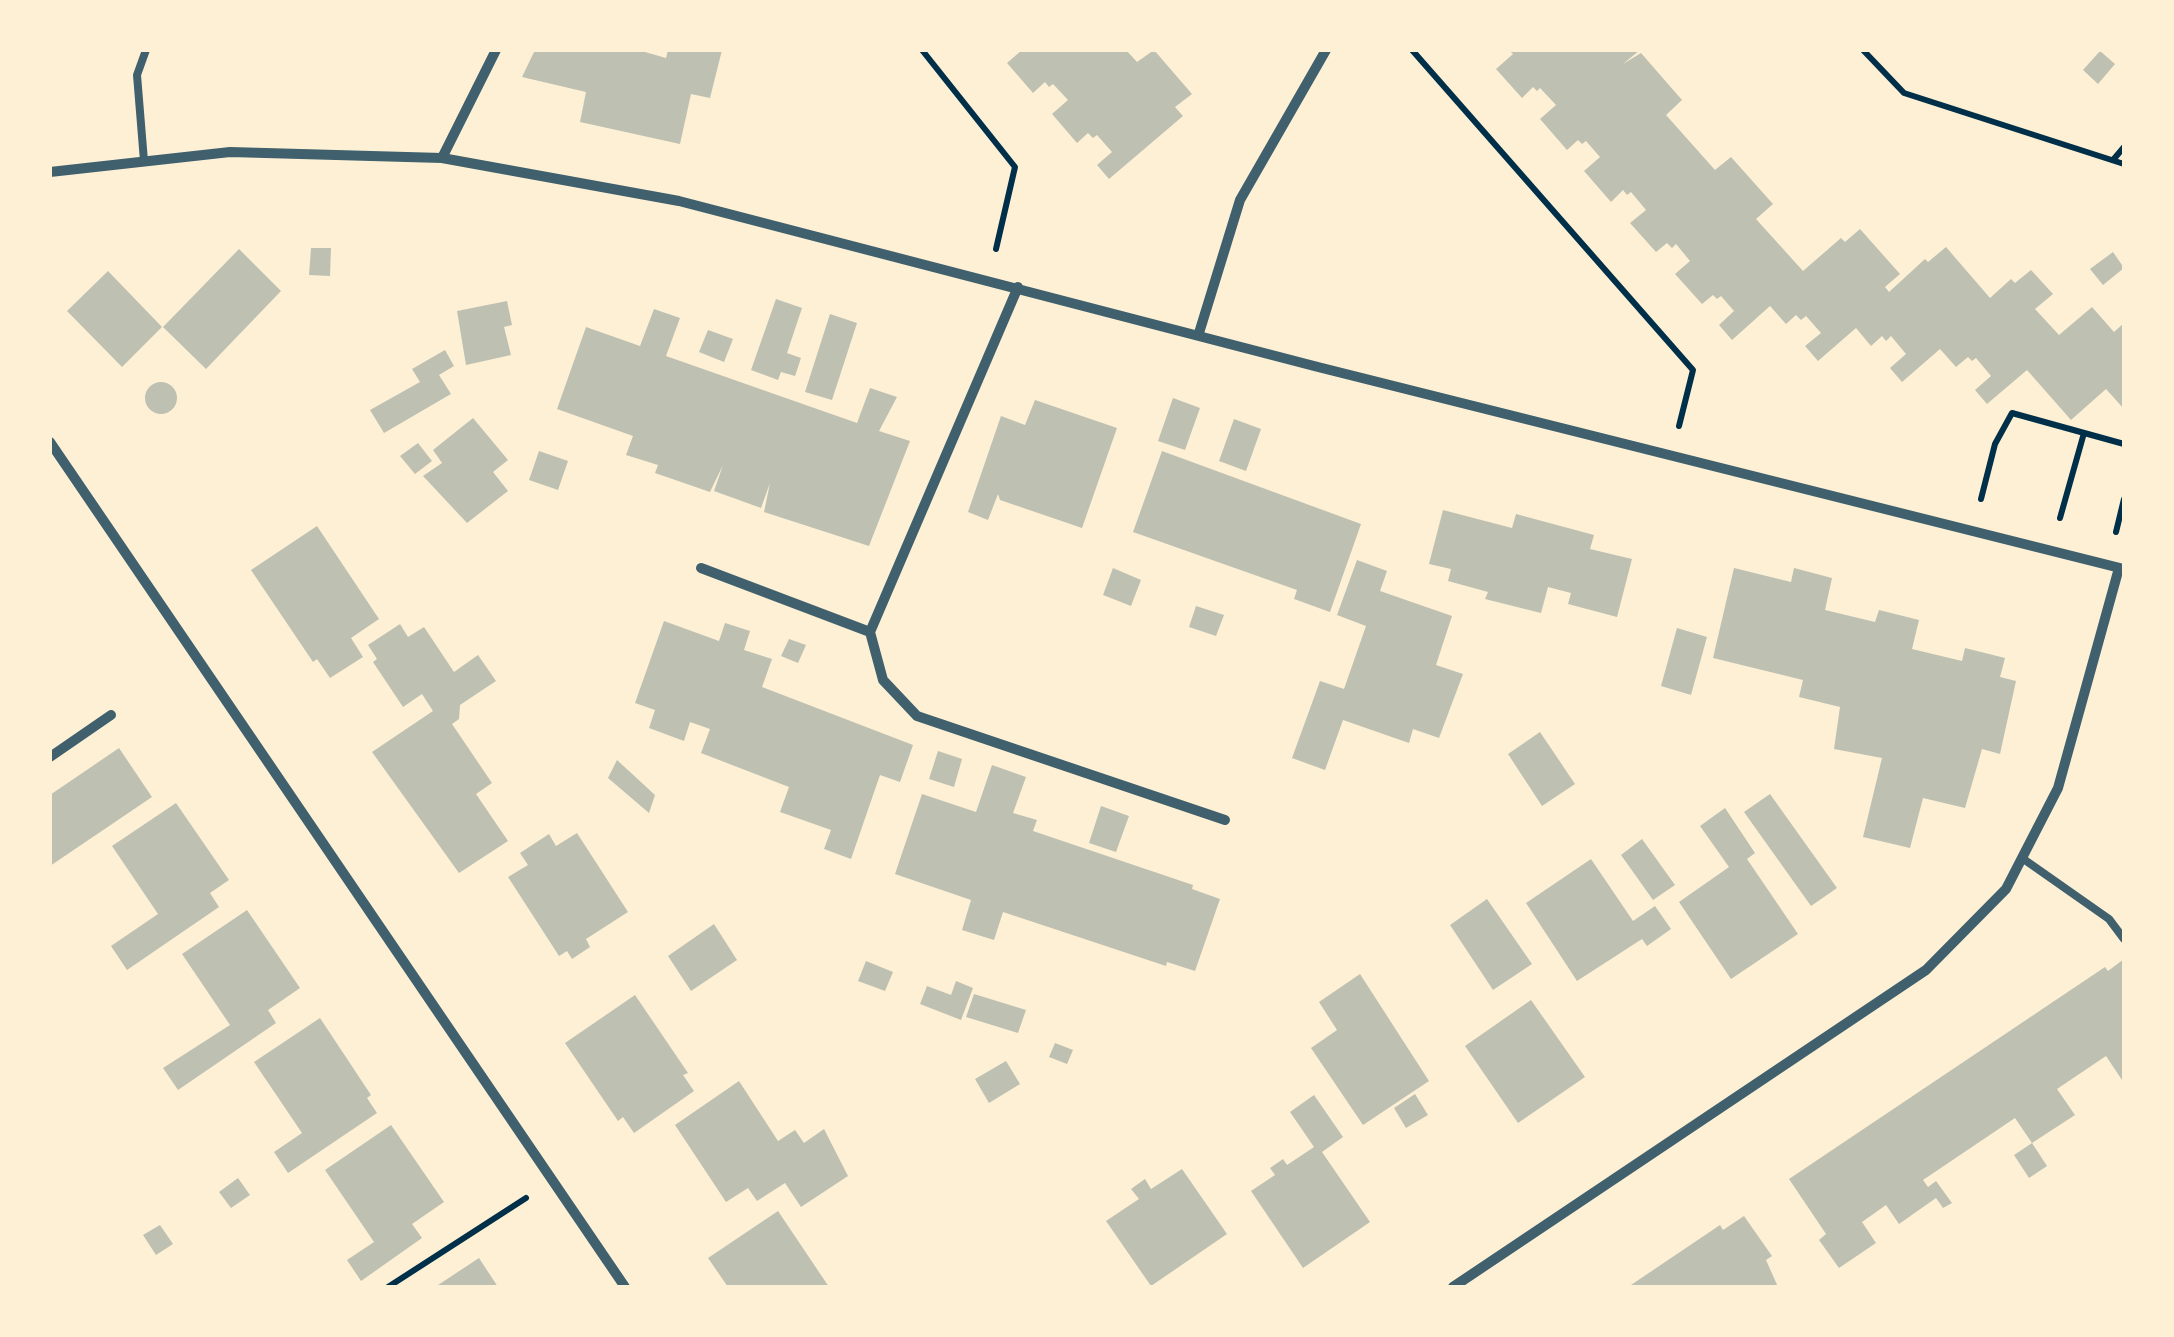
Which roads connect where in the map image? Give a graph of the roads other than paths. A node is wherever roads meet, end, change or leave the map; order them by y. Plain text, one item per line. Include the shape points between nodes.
1 (146, 50) edge
2 (496, 50) edge
3 (1326, 50) edge
4 (442, 158) junction
5 (144, 161) junction
6 (50, 172) edge
7 (1018, 287) junction
8 (1199, 333) junction
9 (50, 442) edge
10 (701, 568) dead end
11 (2121, 568) edge
12 (870, 632) junction
13 (111, 715) dead end
14 (50, 757) edge
15 (1225, 820) dead end
16 (2022, 858) junction
17 (2124, 939) edge
18 (624, 1287) edge
19 (1454, 1287) edge

1 - 5 lane via 138,75
2 - 4 street
3 - 8 street via 1240,200
4 - 5 street via 230,152
4 - 7 street via 679,200
5 - 6 street
7 - 8 street
7 - 12 street
8 - 11 street
9 - 18 street
10 - 12 street
11 - 16 street via 2058,788
12 - 15 street via 883,680 917,716
13 - 14 street
16 - 17 lane via 2109,919
16 - 19 street via 2006,890 1926,970

